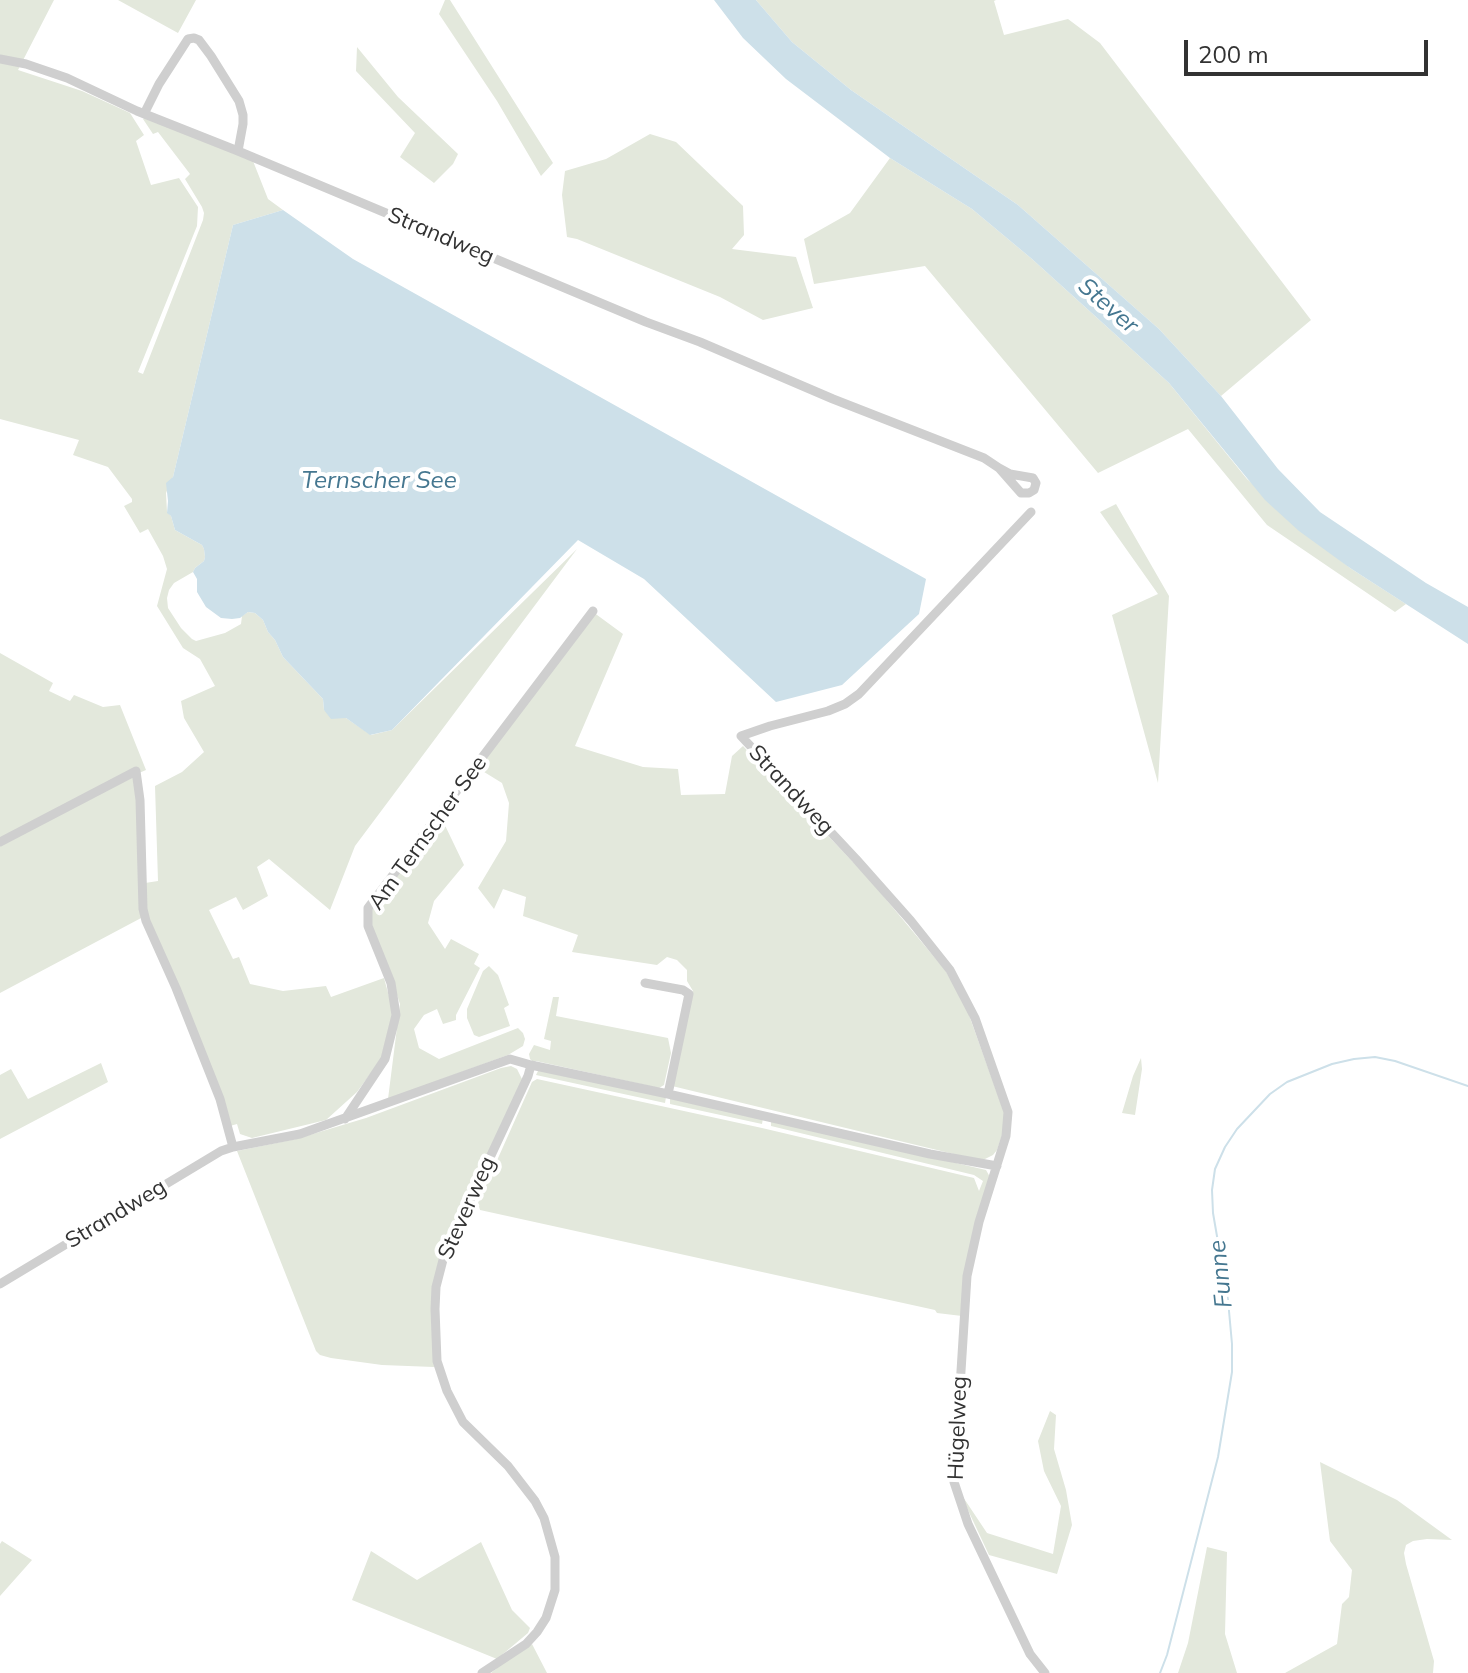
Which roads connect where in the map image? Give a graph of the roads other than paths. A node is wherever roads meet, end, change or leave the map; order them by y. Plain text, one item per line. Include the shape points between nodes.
1 (0, 59) edge
2 (144, 114) junction
3 (238, 151) junction
4 (999, 468) dead end
5 (1031, 512) dead end
6 (593, 611) dead end
7 (0, 842) edge
8 (645, 983) dead end
9 (531, 1065) junction
10 (668, 1094) junction
11 (345, 1119) junction
12 (233, 1147) junction
13 (997, 1166) junction
14 (0, 1284) edge
15 (482, 1673) edge
16 (1045, 1673) edge

1 - 2 street, Strandweg via 67,78
2 - 3 street, Strandweg
2 - 3 street via 188,39 194,38 239,101 243,124
3 - 4 street, Strandweg
5 - 13 street, Strandweg via 859,694 828,711 741,736 950,970 975,1018 1008,1112
6 - 11 street, Am Ternscher See via 368,908 368,926 391,983 396,1015 385,1059
7 - 12 street via 136,771 146,921 220,1099
8 - 10 street via 689,994
9 - 10 street, Strandweg
9 - 11 street, Strandweg via 510,1059
9 - 15 street, Steverweg via 444,1256 436,1287 437,1361 447,1391 463,1422 535,1501 555,1557 555,1590 546,1618 526,1644
10 - 13 street, Strandweg
11 - 12 street, Strandweg
12 - 14 street, Strandweg
13 - 16 street, Hügelweg via 967,1276 954,1482 968,1524 1030,1654

